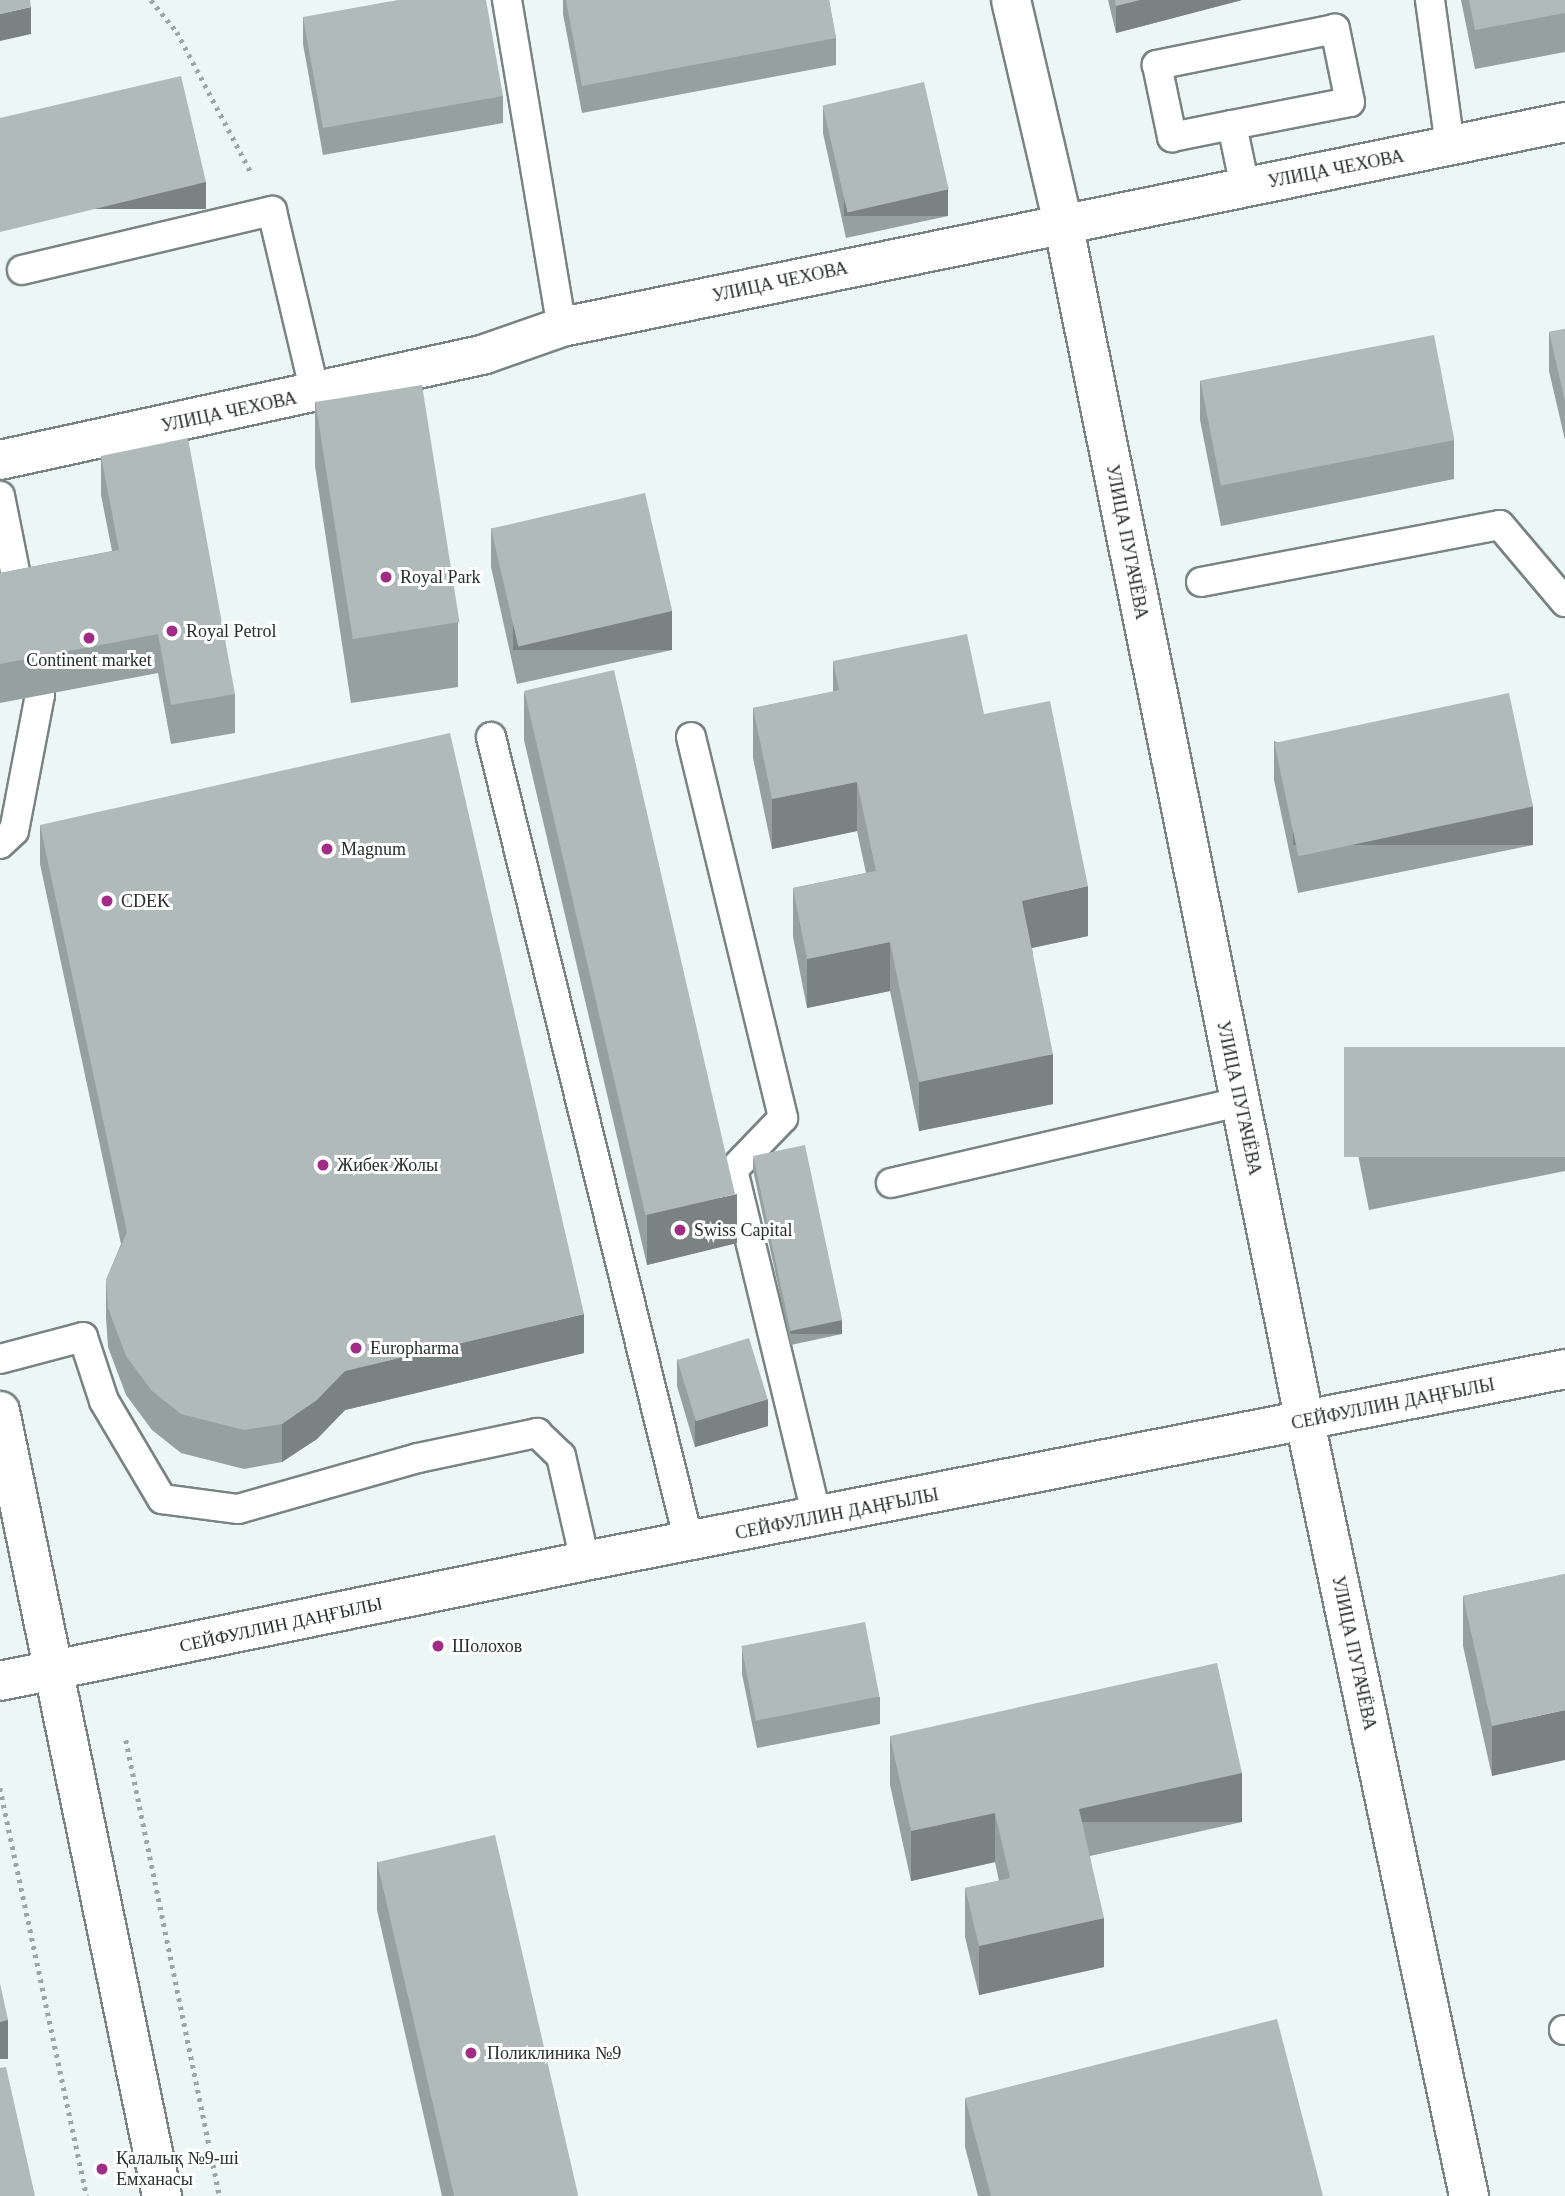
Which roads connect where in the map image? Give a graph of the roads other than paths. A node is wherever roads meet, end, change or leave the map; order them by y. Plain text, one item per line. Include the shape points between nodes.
1 (507, 0) edge
2 (1012, 0) edge
3 (1430, 0) edge
4 (1565, 122) edge
5 (1232, 125) junction
6 (1450, 146) junction
7 (1245, 187) junction
8 (1063, 223) junction
9 (22, 270) dead end
10 (562, 327) junction
11 (315, 393) junction
12 (0, 460) edge
13 (0, 496) edge
14 (1201, 582) dead end
15 (1565, 603) edge
16 (491, 737) dead end
17 (691, 737) dead end
18 (0, 844) edge
19 (1240, 1102) junction
20 (891, 1183) dead end
21 (0, 1359) edge
22 (1565, 1370) edge
23 (0, 1411) edge
24 (1305, 1422) junction
25 (817, 1518) junction
26 (689, 1542) junction
27 (585, 1561) junction
28 (54, 1670) junction
29 (0, 1681) edge
30 (162, 2196) edge
31 (1469, 2196) edge

1 - 10 lane
2 - 8 street, УЛИЦА ПУГАЧЁВА
3 - 6 lane
4 - 6 street, УЛИЦА ЧЕХОВА
5 - 5 lane via 1172,137 1157,65 1335,29 1350,102
5 - 7 lane
6 - 7 street, УЛИЦА ЧЕХОВА
7 - 8 street, УЛИЦА ЧЕХОВА
8 - 10 street, УЛИЦА ЧЕХОВА
8 - 19 street, УЛИЦА ПУГАЧЁВА
9 - 11 lane via 272,211
10 - 11 street, УЛИЦА ЧЕХОВА via 485,354
11 - 12 street, УЛИЦА ЧЕХОВА
13 - 18 lane via 40,695 14,831
14 - 15 lane via 1500,525
16 - 26 lane
17 - 25 lane via 783,1118 733,1170
19 - 20 lane
19 - 24 street, УЛИЦА ПУГАЧЁВА
21 - 27 lane via 83,1337 104,1401 162,1499 239,1509 418,1458 537,1433 561,1456
22 - 24 street, СЕЙФУЛЛИН ДАҢҒЫЛЫ
23 - 28 street
24 - 25 street, СЕЙФУЛЛИН ДАҢҒЫЛЫ
24 - 31 street, УЛИЦА ПУГАЧЁВА
25 - 26 street, СЕЙФУЛЛИН ДАҢҒЫЛЫ
26 - 27 street, СЕЙФУЛЛИН ДАҢҒЫЛЫ
27 - 28 street, СЕЙФУЛЛИН ДАҢҒЫЛЫ
28 - 29 street
28 - 30 street

